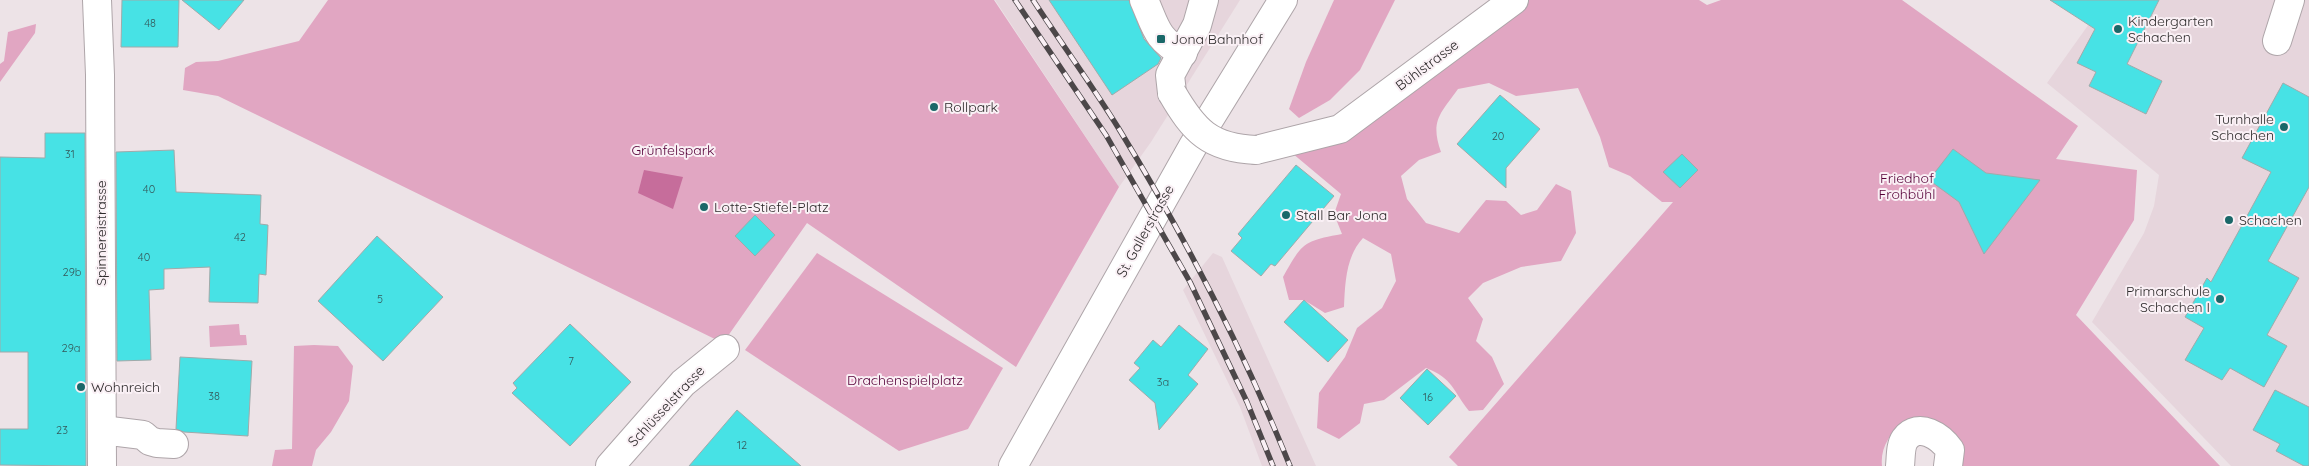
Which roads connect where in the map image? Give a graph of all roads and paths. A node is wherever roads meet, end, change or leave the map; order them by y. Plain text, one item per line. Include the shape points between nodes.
1 (97, 0) edge
2 (1144, 0) edge
3 (1204, 0) edge
4 (1283, 0) edge
5 (1514, 0) edge
6 (2290, 0) edge
7 (2277, 41) dead end
8 (1183, 53) junction
9 (725, 348) dead end
10 (102, 430) junction
11 (174, 444) dead end
12 (613, 465) edge
13 (102, 466) edge
14 (1013, 466) edge
15 (1900, 466) edge
16 (1948, 466) edge

1 - 10 street, Spinnereistrasse
2 - 8 street via 1161,39
3 - 8 street
4 - 14 street, St. Gallerstrasse via 1192,146
5 - 8 street, Bühlstrasse, bridge via 1340,129 1256,150 1232,149 1216,142 1189,122 1172,93 1170,75
6 - 7 street
9 - 12 street, Schlüsselstrasse via 683,383
10 - 11 street via 143,435 157,444
10 - 13 street, Spinnereistrasse
15 - 16 street via 1905,439 1915,432 1932,432 1943,439 1950,450

